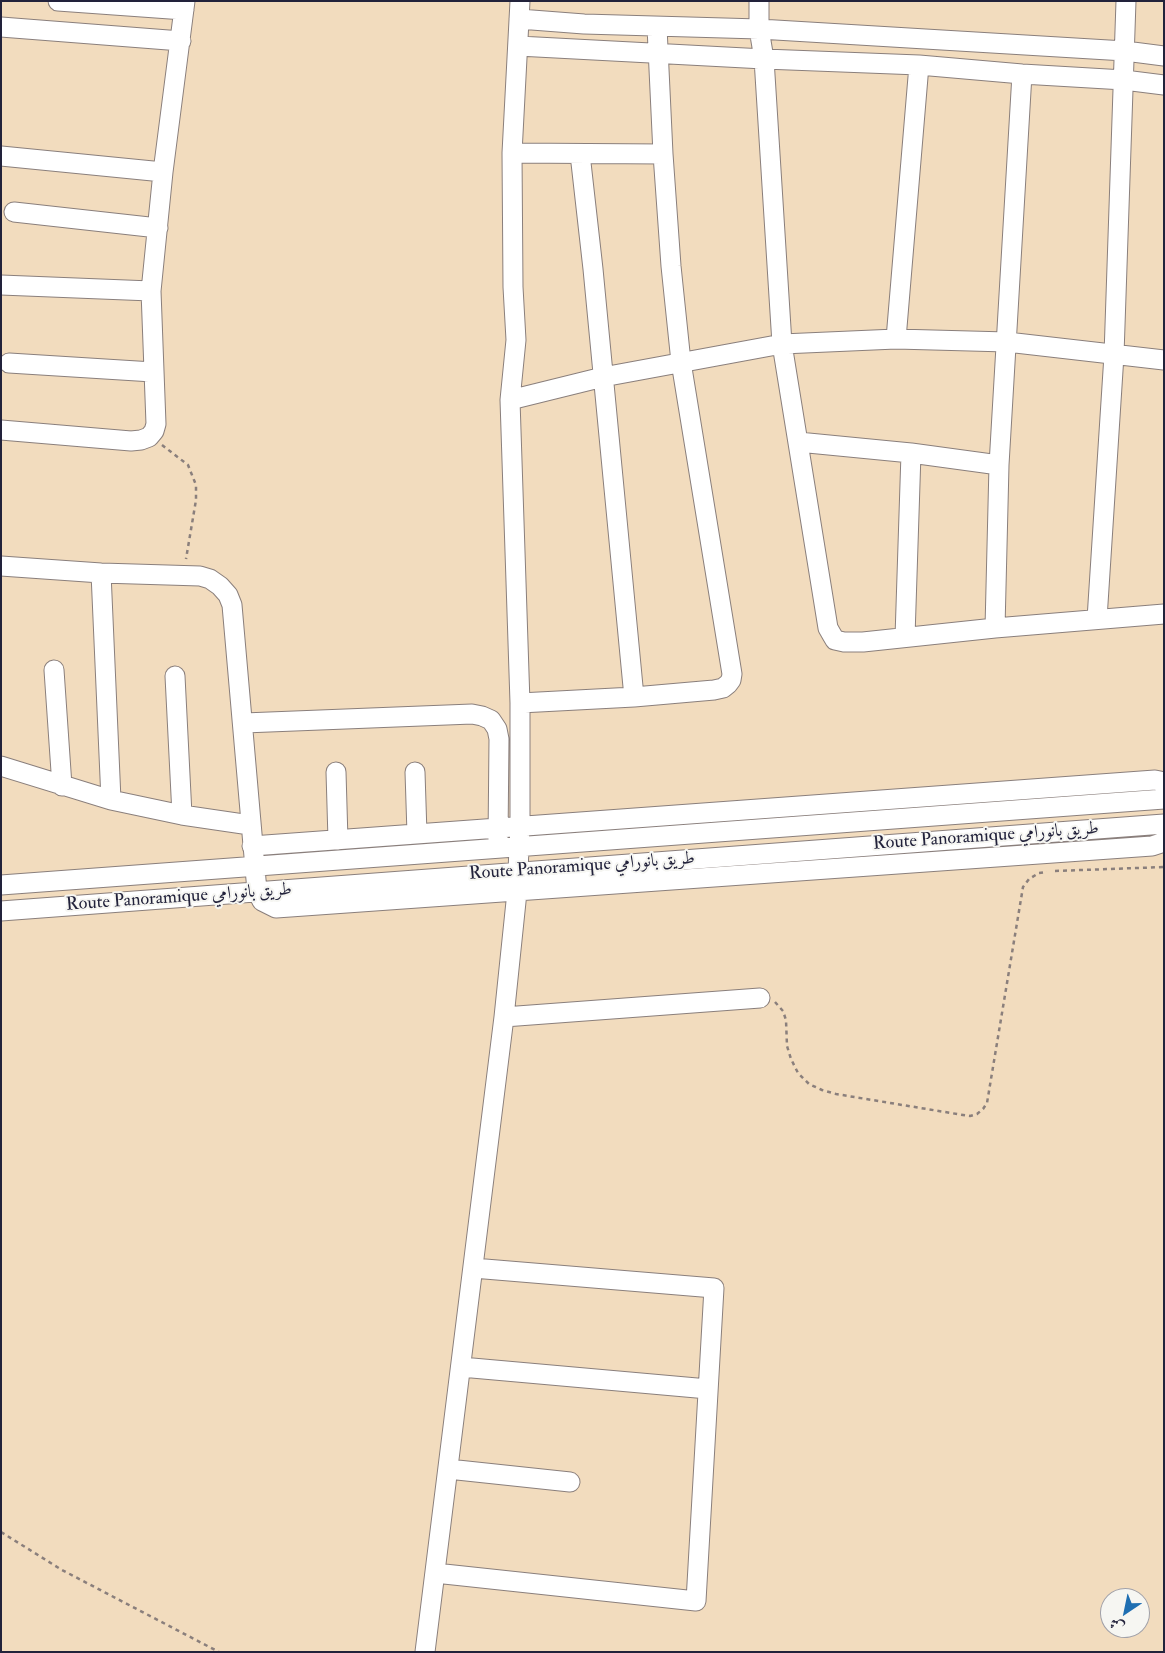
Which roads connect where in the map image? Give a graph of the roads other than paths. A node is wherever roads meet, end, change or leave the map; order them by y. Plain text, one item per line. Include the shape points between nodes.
1 (58, 1) edge
2 (759, 1) edge
3 (1126, 1) edge
4 (184, 6) edge
5 (520, 10) edge
6 (1, 27) edge
7 (657, 27) junction
8 (759, 29) junction
9 (181, 40) junction
10 (518, 46) junction
11 (1125, 51) junction
12 (657, 53) junction
13 (1164, 56) edge
14 (764, 60) junction
15 (919, 65) junction
16 (1022, 74) junction
17 (1124, 80) junction
18 (1164, 85) edge
19 (512, 153) junction
20 (580, 154) junction
21 (663, 154) junction
22 (1, 156) edge
23 (163, 172) junction
24 (14, 212) dead end
25 (158, 228) junction
26 (1, 286) edge
27 (151, 291) junction
28 (896, 339) junction
29 (1006, 342) junction
30 (782, 344) junction
31 (1114, 356) junction
32 (1164, 360) edge
33 (681, 362) junction
34 (9, 363) dead end
35 (153, 372) junction
36 (603, 377) junction
37 (510, 400) junction
38 (1, 430) edge
39 (798, 442) junction
40 (911, 453) junction
41 (999, 465) junction
42 (1, 566) edge
43 (101, 573) junction
44 (1164, 614) edge
45 (1097, 619) junction
46 (995, 628) junction
47 (904, 638) junction
48 (54, 670) dead end
49 (175, 676) dead end
50 (634, 698) junction
51 (520, 703) junction
52 (244, 723) junction
53 (1, 766) edge
54 (336, 772) dead end
55 (415, 772) dead end
56 (1164, 785) edge
57 (62, 786) junction
58 (1164, 799) edge
59 (111, 800) junction
60 (182, 815) junction
61 (1164, 824) edge
62 (250, 825) junction
63 (520, 827) junction
64 (498, 828) junction
65 (417, 834) junction
66 (338, 840) junction
67 (1164, 842) edge
68 (252, 846) junction
69 (519, 847) junction
70 (498, 849) junction
71 (254, 866) junction
72 (518, 872) junction
73 (498, 873) junction
74 (1, 886) edge
75 (257, 892) junction
76 (517, 892) junction
77 (498, 893) junction
78 (1, 912) edge
79 (760, 998) road end
80 (504, 1017) junction
81 (473, 1268) junction
82 (461, 1367) junction
83 (708, 1389) junction
84 (448, 1469) junction
85 (570, 1482) dead end
86 (435, 1573) junction
87 (425, 1652) edge

1 - 4 street
2 - 8 street
3 - 11 street
4 - 9 street
5 - 7 street via 584,24
5 - 10 street
6 - 9 street
7 - 8 street
7 - 12 street
8 - 11 street
8 - 14 street
9 - 23 street
10 - 12 street
10 - 19 street
11 - 13 street
11 - 17 street
12 - 14 street
12 - 21 street
14 - 15 street
14 - 30 street
15 - 16 street
15 - 28 street
16 - 17 street
16 - 29 street
17 - 18 street
17 - 31 street
19 - 20 street
19 - 37 street via 516,340
20 - 21 street
20 - 36 street
21 - 33 street
22 - 23 street
23 - 25 street
24 - 25 street
25 - 27 street
26 - 27 street
27 - 35 street
28 - 29 street
28 - 30 street
29 - 31 street
29 - 41 street
30 - 33 street
30 - 39 street
31 - 32 street
31 - 45 street
33 - 36 street
33 - 50 street via 732,674 723,688
34 - 35 street
35 - 38 street via 156,424 149,437 131,441
36 - 37 street
36 - 50 street
37 - 51 street
39 - 40 street
39 - 47 street via 828,628 835,640 844,642
40 - 41 street
40 - 47 street
41 - 46 street
42 - 43 street
43 - 52 street via 200,576 220,586 232,605
43 - 59 street
44 - 45 street
45 - 46 street
46 - 47 street
48 - 57 street
49 - 60 street
50 - 51 street
51 - 63 street
52 - 62 street
52 - 64 street via 482,716 497,728 499,739
53 - 57 street
54 - 66 street
55 - 65 street
56 - 63 street via 1155,780
57 - 59 street
58 - 69 street, Route Panoramique طريق بانورامي
59 - 60 street
60 - 62 street
61 - 72 street, Route Panoramique طريق بانورامي
62 - 68 street
63 - 64 street
63 - 69 street
64 - 65 street
64 - 70 street
65 - 66 street
66 - 68 street
67 - 76 street via 1152,846
68 - 71 street
69 - 70 street, Route Panoramique طريق بانورامي
69 - 72 street
70 - 71 street, Route Panoramique طريق بانورامي
70 - 73 street
71 - 74 street, Route Panoramique طريق بانورامي
71 - 75 street
72 - 73 street, Route Panoramique طريق بانورامي
72 - 76 street
73 - 75 street, Route Panoramique طريق بانورامي
73 - 77 street
75 - 77 street via 267,904 282,908
75 - 78 street, Route Panoramique طريق بانورامي
76 - 77 street
76 - 80 street
79 - 80 street
80 - 81 street
81 - 82 street
81 - 83 street via 714,1288
82 - 83 street
82 - 84 street
83 - 86 street via 696,1601
84 - 85 street
84 - 86 street
86 - 87 street

